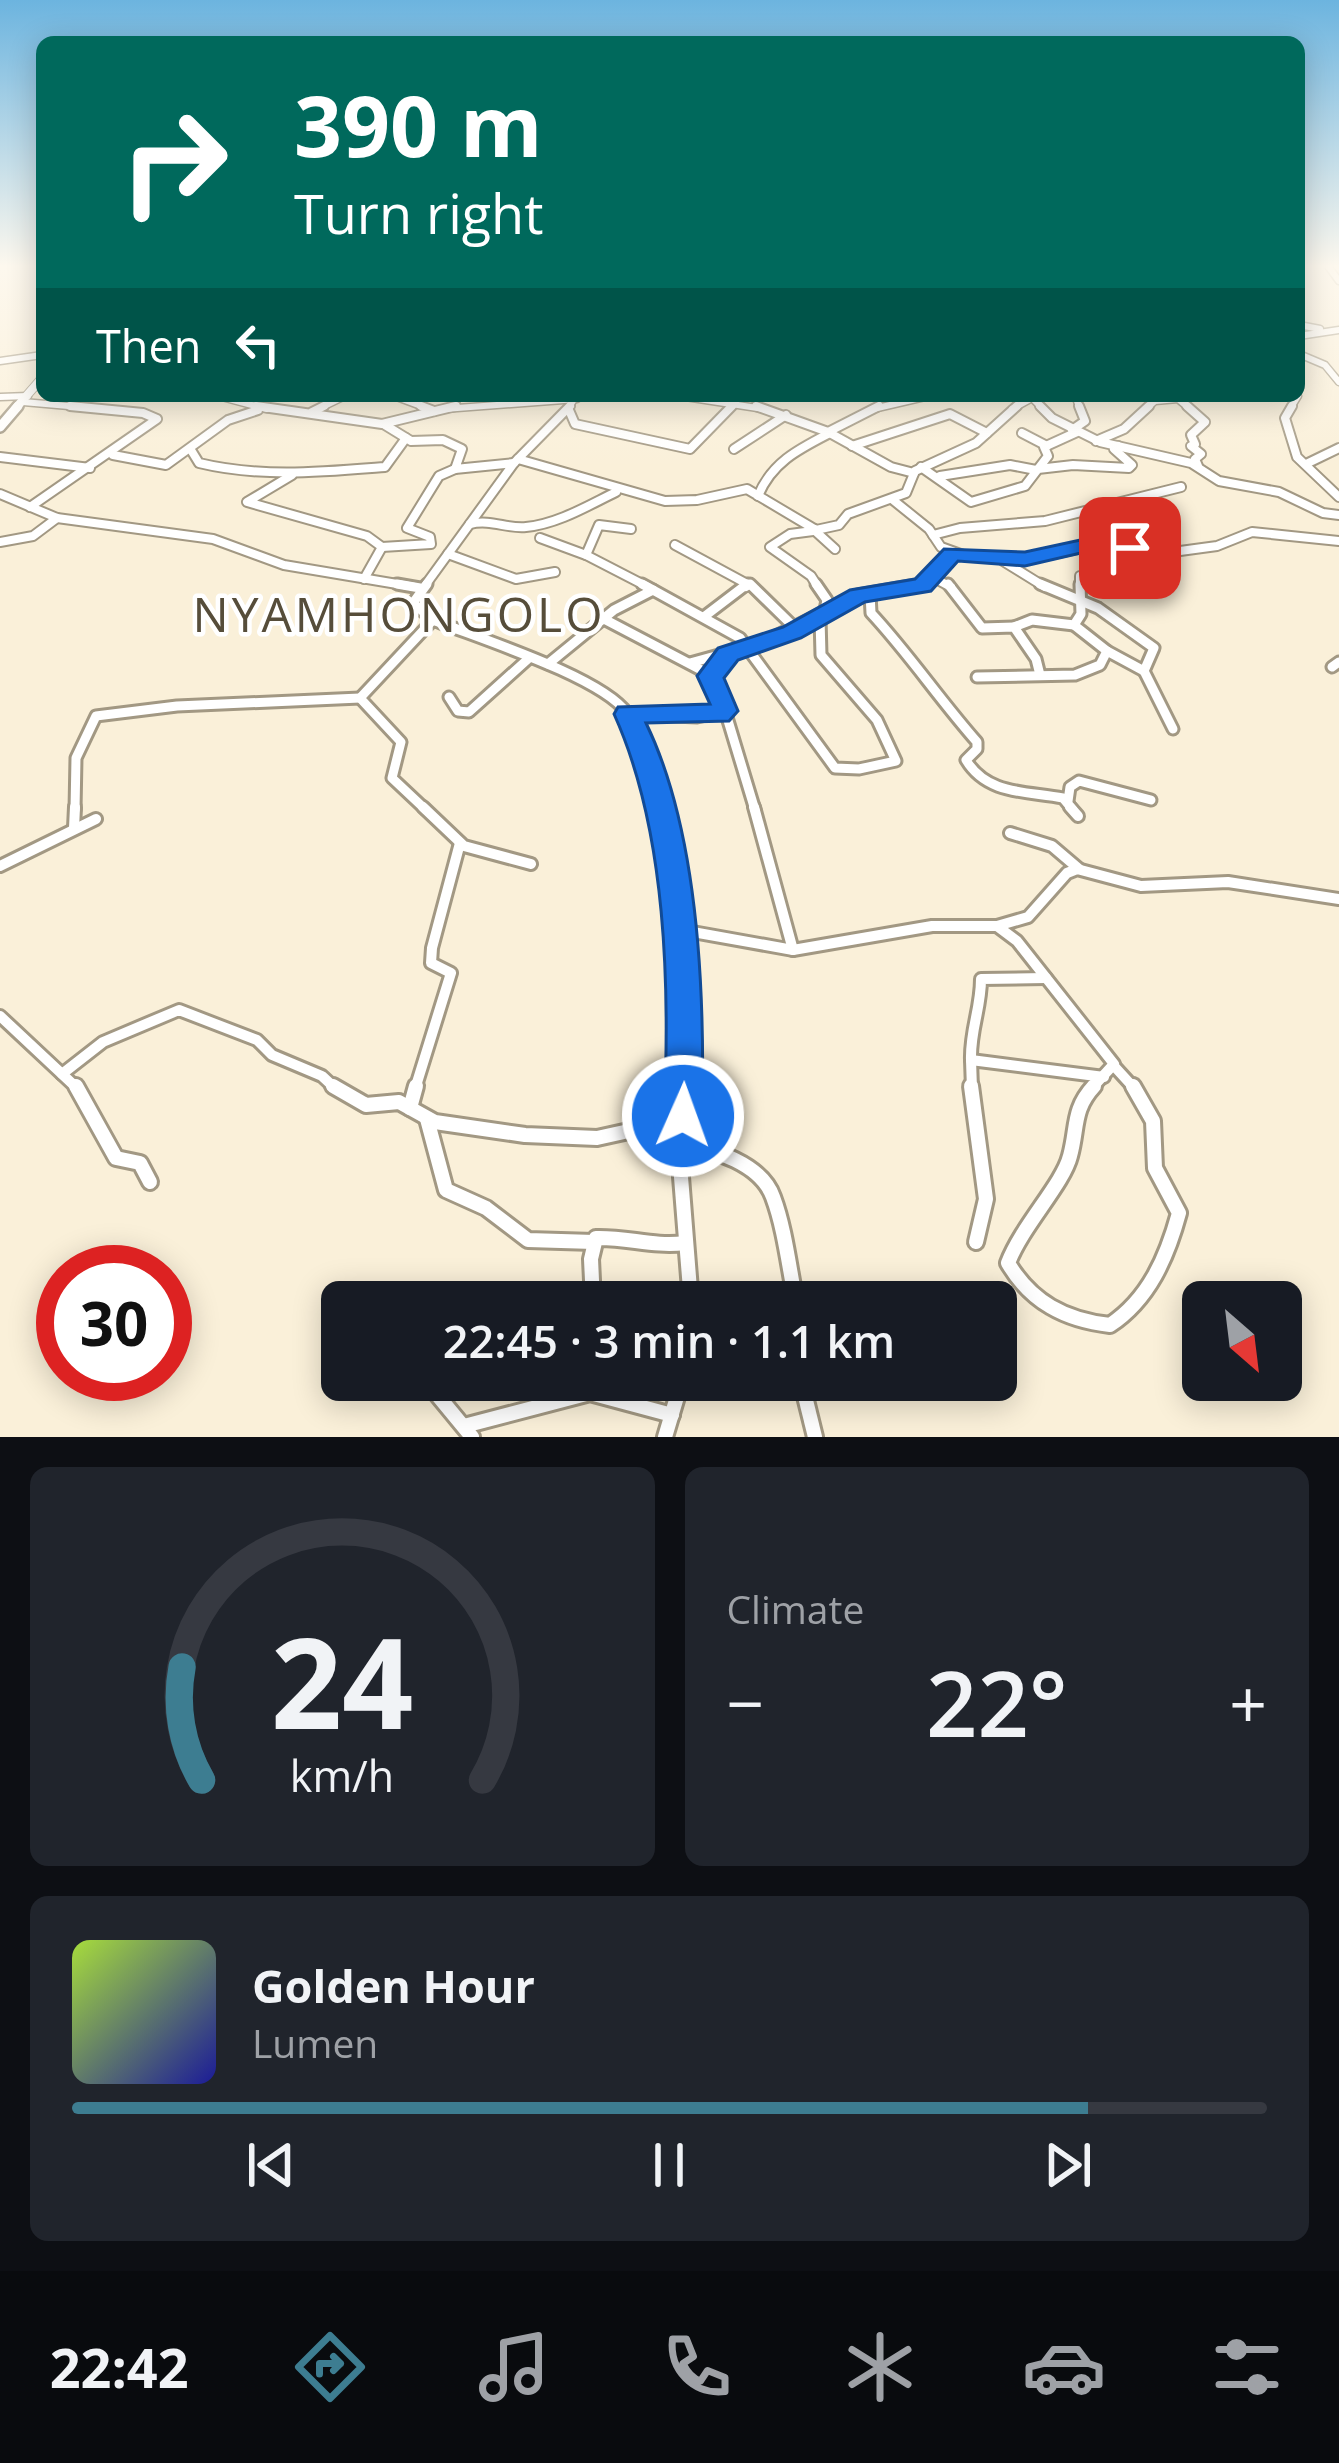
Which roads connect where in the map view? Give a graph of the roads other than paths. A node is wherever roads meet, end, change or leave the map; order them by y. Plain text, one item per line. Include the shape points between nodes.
1 (36, 356) edge
2 (1305, 356) edge
3 (0, 362) edge
4 (1339, 382) edge
5 (36, 385) edge
6 (0, 397) edge
7 (25, 399) junction
8 (36, 400) edge
9 (47, 402) edge
10 (244, 402) edge
11 (251, 402) edge
12 (276, 402) edge
13 (332, 402) edge
14 (410, 402) edge
15 (455, 402) edge
16 (574, 402) edge
17 (575, 402) edge
18 (736, 402) joint
19 (894, 402) edge
20 (1023, 402) edge
21 (1037, 402) edge
22 (1077, 402) edge
23 (1154, 402) edge
24 (1188, 402) edge
25 (1295, 402) edge
26 (267, 410) junction
27 (434, 411) junction
28 (239, 413) junction
29 (308, 413) junction
30 (786, 415) junction
31 (382, 424) junction
32 (575, 424) junction
33 (0, 427) edge
34 (552, 428) junction
35 (1074, 431) junction
36 (829, 432) junction
37 (987, 433) junction
38 (1022, 433) dead end
39 (406, 438) junction
40 (1096, 441) junction
41 (1123, 445) junction
42 (852, 446) junction
43 (1047, 446) junction
44 (734, 448) dead end
45 (1339, 448) edge
46 (190, 450) junction
47 (111, 454) junction
48 (0, 457) edge
49 (516, 461) junction
50 (1306, 464) junction
51 (1199, 467) junction
52 (90, 468) junction
53 (455, 469) junction
54 (1037, 469) junction
55 (917, 470) junction
56 (292, 476) junction
57 (940, 476) junction
58 (1181, 487) dead end
59 (629, 491) junction
60 (0, 494) edge
61 (758, 496) junction
62 (1339, 497) edge
63 (893, 500) junction
64 (30, 507) junction
65 (1339, 515) edge
66 (57, 518) junction
67 (470, 524) junction
68 (631, 529) dead end
69 (813, 530) junction
70 (933, 535) junction
71 (540, 538) dead end
72 (1339, 541) edge
73 (0, 542) edge
74 (675, 545) dead end
75 (382, 547) junction
76 (835, 549) dead end
77 (448, 554) junction
78 (952, 554) junction
79 (586, 555) junction
80 (999, 558) junction
81 (556, 572) dead end
82 (1080, 576) dead end
83 (364, 579) junction
84 (930, 579) junction
85 (748, 584) junction
86 (420, 588) junction
87 (653, 590) junction
88 (870, 593) junction
89 (1080, 604) junction
90 (705, 616) junction
91 (822, 617) junction
92 (604, 619) junction
93 (433, 620) junction
94 (1074, 625) junction
95 (1014, 627) junction
96 (797, 630) junction
97 (749, 648) junction
98 (1107, 651) junction
99 (727, 654) junction
100 (528, 658) junction
101 (690, 662) junction
102 (548, 664) junction
103 (1144, 670) junction
104 (1040, 675) junction
105 (710, 676) junction
106 (977, 677) dead end
107 (449, 697) dead end
108 (360, 698) junction
109 (725, 711) junction
110 (628, 714) junction
111 (1173, 729) dead end
112 (1150, 800) dead end
113 (1068, 801) junction
114 (1078, 816) dead end
115 (96, 819) dead end
116 (74, 828) junction
117 (1010, 833) dead end
118 (460, 843) junction
119 (532, 864) dead end
120 (0, 866) edge
121 (1079, 869) junction
122 (1339, 899) edge
123 (997, 926) junction
124 (676, 929) junction
125 (793, 950) junction
126 (1046, 978) junction
127 (0, 1016) edge
128 (970, 1060) junction
129 (1109, 1072) junction
130 (62, 1074) junction
131 (410, 1108) junction
132 (427, 1119) junction
133 (683, 1119) junction
134 (682, 1150) junction
135 (150, 1182) dead end
136 (594, 1242) junction
137 (976, 1242) dead end
138 (685, 1243) junction
139 (593, 1281) edge
140 (690, 1281) edge
141 (791, 1281) edge
142 (443, 1401) edge
143 (544, 1401) edge
144 (632, 1401) edge
145 (676, 1401) edge
146 (806, 1401) edge
147 (672, 1415) junction
148 (468, 1431) edge
149 (665, 1437) edge
150 (814, 1437) edge

1 - 3 street
2 - 4 street
5 - 7 main road
6 - 7 street
7 - 8 street
7 - 33 main road
9 - 47 street via 157,417
10 - 28 street
11 - 26 street
12 - 26 street
13 - 29 street
14 - 27 street
15 - 27 street
16 - 34 street
17 - 32 street
18 - 30 street
18 - 32 street via 690,448
19 - 36 street
20 - 37 street
21 - 35 street
22 - 35 street via 1085,421
23 - 40 street
24 - 51 street via 1205,422 1191,435
25 - 50 street via 1285,418
26 - 28 street
26 - 29 street
27 - 31 street
28 - 46 street
29 - 31 street
30 - 36 street
30 - 44 street
31 - 39 street
32 - 34 street
34 - 49 street
35 - 40 street
35 - 43 street
36 - 42 street
36 - 61 street via 767,473
37 - 42 street via 950,414
37 - 55 street
38 - 43 street
39 - 53 street via 462,448
39 - 56 street via 385,467
40 - 41 street
41 - 51 street
41 - 54 street via 1114,449 1129,468
42 - 55 street via 896,470
43 - 54 street
45 - 50 street
46 - 47 street via 160,465
46 - 56 street via 199,463 227,471
47 - 52 street
48 - 52 street
49 - 53 street
49 - 59 street
49 - 67 street
50 - 62 street
51 - 65 street via 1219,482 1280,492
52 - 64 street
53 - 75 street via 439,476 407,528 431,544
54 - 57 street
54 - 57 street via 1025,486 970,502
55 - 57 street
55 - 63 street via 910,490
56 - 75 street via 248,502 351,529
58 - 70 street via 1046,521
59 - 61 street via 682,502 741,488
59 - 67 street via 524,528
60 - 64 street
61 - 69 street
63 - 69 street
63 - 70 street
64 - 66 street
66 - 73 street via 34,536
66 - 83 street via 213,539 272,562
67 - 77 street
68 - 79 street via 599,524
69 - 76 street
69 - 91 street via 770,547 817,582 827,600
70 - 78 street
71 - 79 street
72 - 80 street via 1252,532 1164,554 1097,544
74 - 85 street
75 - 83 street
77 - 81 street via 516,580
77 - 86 street
78 - 80 street
78 - 84 street
79 - 87 street
80 - 89 street
82 - 89 street
83 - 86 street
84 - 88 street
84 - 95 street via 946,580 982,628
85 - 90 street
85 - 96 street
86 - 93 street via 415,607
87 - 90 street
87 - 92 street
88 - 91 street
88 - 113 street via 871,614 977,742 966,760 971,771 998,790
89 - 94 street
89 - 103 street via 1154,648
90 - 97 street
91 - 96 street
91 - 97 street via 821,655 873,715 896,761 835,768
92 - 101 street
92 - 102 street
93 - 100 street
93 - 108 street
94 - 95 street via 1041,620
94 - 98 street
95 - 104 street
96 - 97 street
97 - 99 street
98 - 103 street
98 - 104 street via 1084,672
99 - 101 street
99 - 105 street
100 - 102 street
100 - 107 street via 469,712
101 - 105 street
102 - 110 street via 596,686
103 - 111 street
104 - 106 street
105 - 109 street
108 - 116 street via 96,716 76,758
108 - 118 street via 401,742 393,780 454,829
109 - 110 street
109 - 125 street
110 - 124 street via 665,815
112 - 113 street via 1079,781
113 - 114 street
115 - 116 street
116 - 120 street
117 - 121 street via 1052,846
118 - 119 street
118 - 131 street via 457,878 431,949 431,963 451,973
121 - 122 street via 1141,886 1228,882
121 - 123 street via 1028,917
123 - 125 street via 932,926
123 - 126 street
124 - 125 street
124 - 133 street via 686,1029
126 - 128 street via 981,979
126 - 129 street via 1112,1058
127 - 130 street
128 - 129 street
128 - 137 street via 988,1202
129 - 129 street via 1075,1112 1070,1160 1019,1233 1008,1263 1023,1286 1075,1323 1110,1325 1133,1307 1179,1213 1155,1168 1153,1121 1129,1079
130 - 131 street via 103,1042 185,1011 257,1040 354,1100
130 - 135 street via 87,1101 116,1158 140,1163
131 - 132 street
132 - 133 street via 597,1138
132 - 136 street via 446,1190 528,1240
133 - 134 street
134 - 138 street
134 - 141 street via 709,1149 772,1192
136 - 138 street via 609,1235 654,1247
136 - 139 street
138 - 140 street
142 - 148 street
143 - 148 street
144 - 147 street
145 - 147 street
146 - 150 street
147 - 149 street

